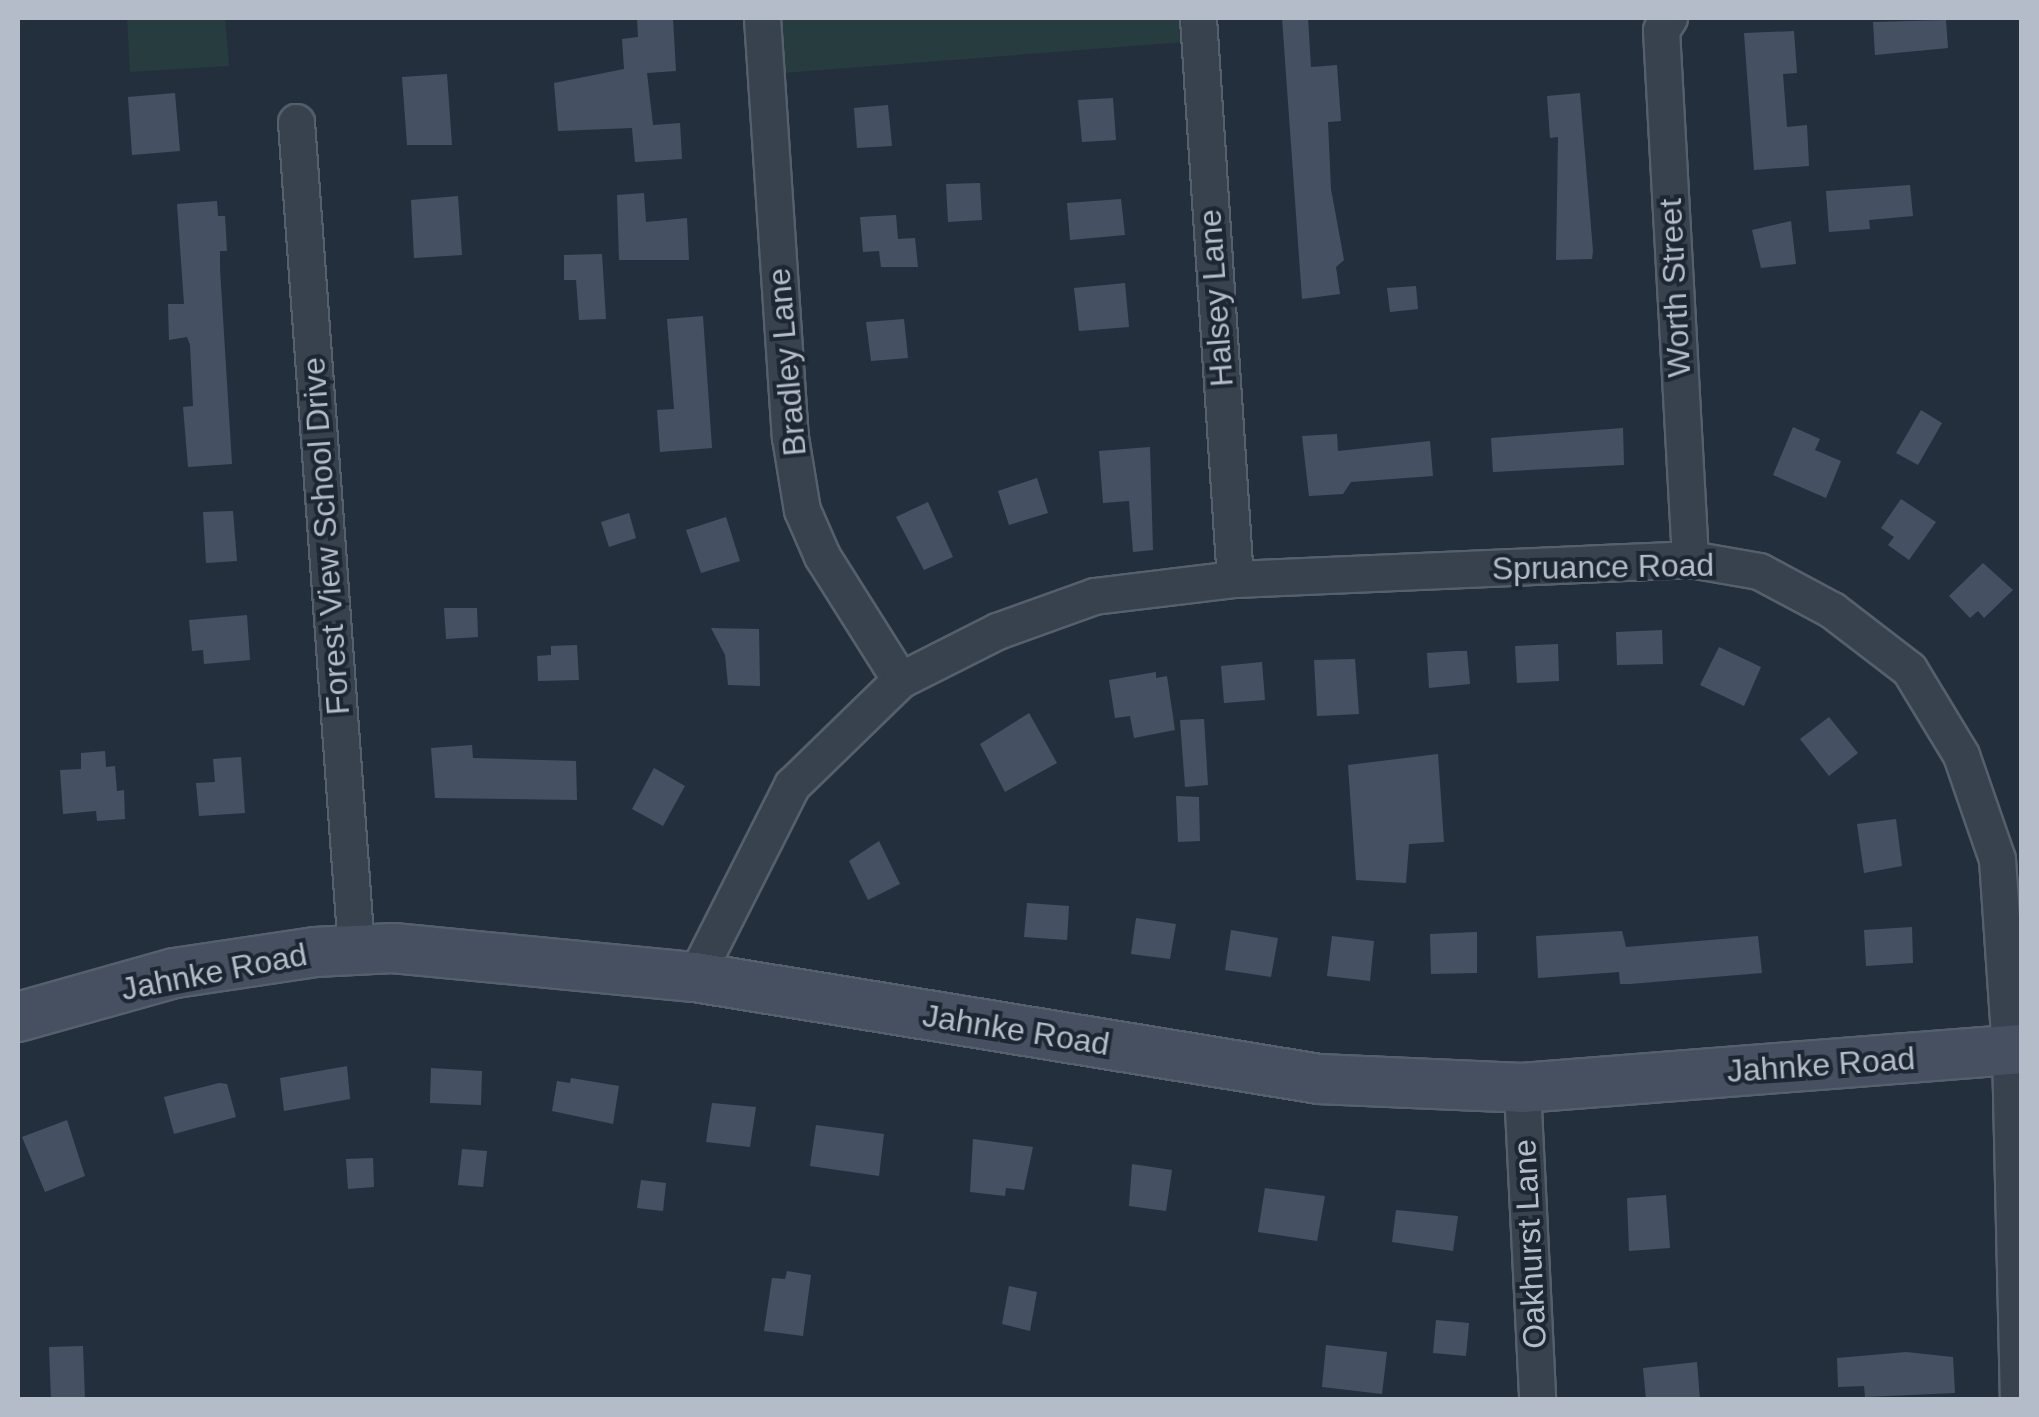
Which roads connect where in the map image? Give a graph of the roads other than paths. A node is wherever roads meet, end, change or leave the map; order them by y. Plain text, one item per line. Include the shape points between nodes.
1 (762, 18) edge
2 (1198, 18) edge
3 (1668, 18) edge
4 (296, 122) dead end
5 (1690, 560) junction
6 (1235, 579) junction
7 (900, 680) junction
8 (356, 949) junction
9 (695, 977) junction
10 (18, 1017) edge
11 (2016, 1050) edge
12 (1522, 1088) junction
13 (1537, 1400) edge
14 (2018, 1400) edge

1 - 7 street, Bradley Lane via 790,438 802,510 822,556
2 - 6 street, Halsey Lane
3 - 5 street, Worth Street via 1662,30
4 - 8 street, Forest View School Drive
5 - 6 street, Spruance Road
5 - 11 street, Spruance Road via 1759,570 1832,610 1910,669 1961,756 1997,859
6 - 7 street, Spruance Road via 1094,596 997,631
7 - 9 street, Spruance Road via 792,785
8 - 9 main road, Jahnke Road
8 - 10 main road, Jahnke Road via 175,973
9 - 12 main road, Jahnke Road via 1320,1079
11 - 12 main road, Jahnke Road
11 - 14 street, Spruance Road
12 - 13 street, Oakhurst Lane

